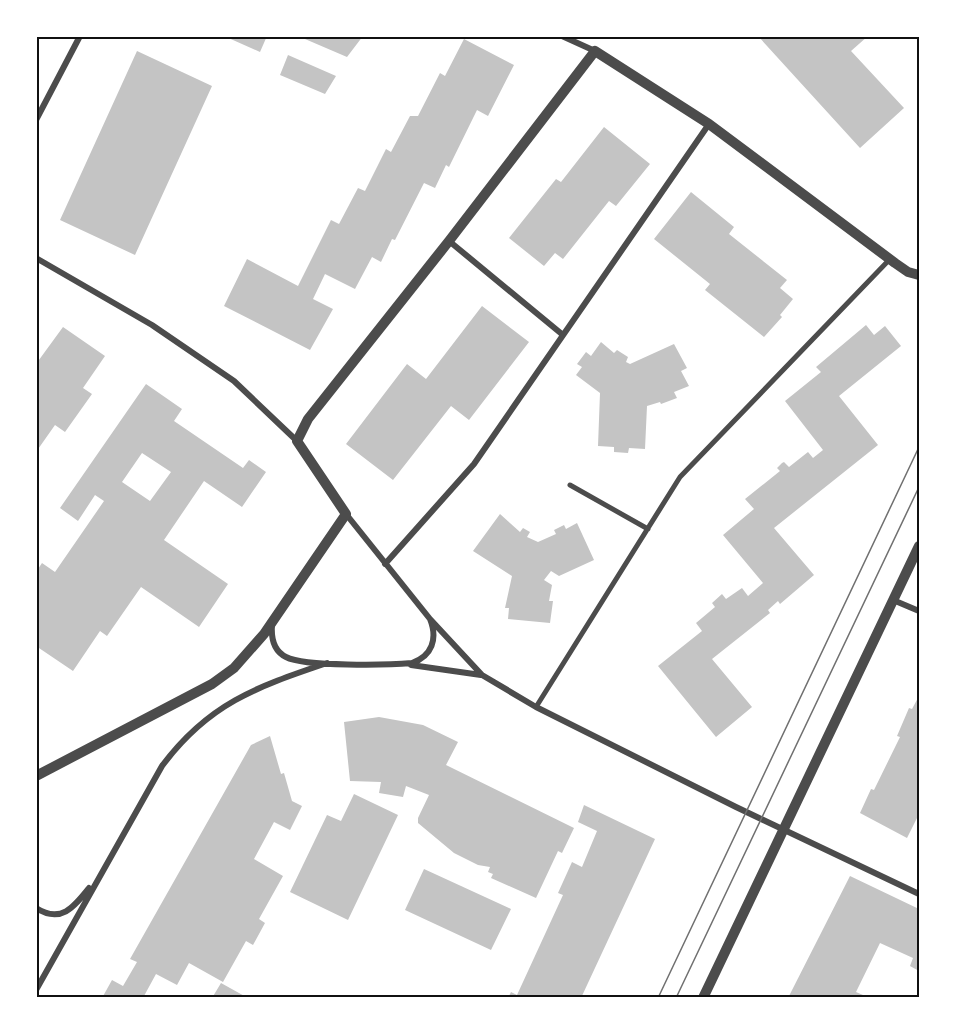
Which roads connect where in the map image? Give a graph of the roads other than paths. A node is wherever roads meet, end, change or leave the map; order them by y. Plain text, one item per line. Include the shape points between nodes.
1 (80, 36) edge
2 (562, 36) edge
3 (596, 51) junction
4 (36, 120) edge
5 (709, 124) junction
6 (449, 241) junction
7 (36, 258) edge
8 (890, 259) junction
9 (914, 273) edge
10 (563, 335) junction
11 (297, 441) junction
12 (570, 485) dead end
13 (346, 514) junction
14 (648, 529) junction
15 (919, 546) edge
16 (385, 564) junction
17 (893, 600) junction
18 (919, 611) edge
19 (276, 617) junction
20 (430, 619) junction
21 (327, 663) junction
22 (403, 664) junction
23 (482, 675) junction
24 (536, 707) junction
25 (36, 776) edge
26 (783, 830) junction
27 (104, 869) junction
28 (919, 894) edge
29 (36, 908) edge
30 (36, 990) edge
31 (703, 998) edge

1 - 4 street
2 - 3 street
3 - 5 street
3 - 6 street
5 - 8 street
5 - 10 street
6 - 10 street
6 - 11 street via 308,418
7 - 11 street via 152,324 234,381
8 - 9 street
8 - 14 street via 680,477
10 - 16 street via 474,464
11 - 13 street
12 - 14 street
13 - 16 street
13 - 19 street
14 - 24 street
15 - 17 street
16 - 20 street
17 - 18 street
17 - 26 street
19 - 21 street via 271,635 279,651 295,660
19 - 25 street via 234,668 212,684
20 - 22 street via 435,637 432,647 420,660
20 - 23 street
21 - 22 street
21 - 27 street via 253,690 195,728 162,766
22 - 23 street
23 - 24 street
24 - 26 street
26 - 28 street
26 - 31 street
27 - 29 street via 67,912 47,914
27 - 30 street

